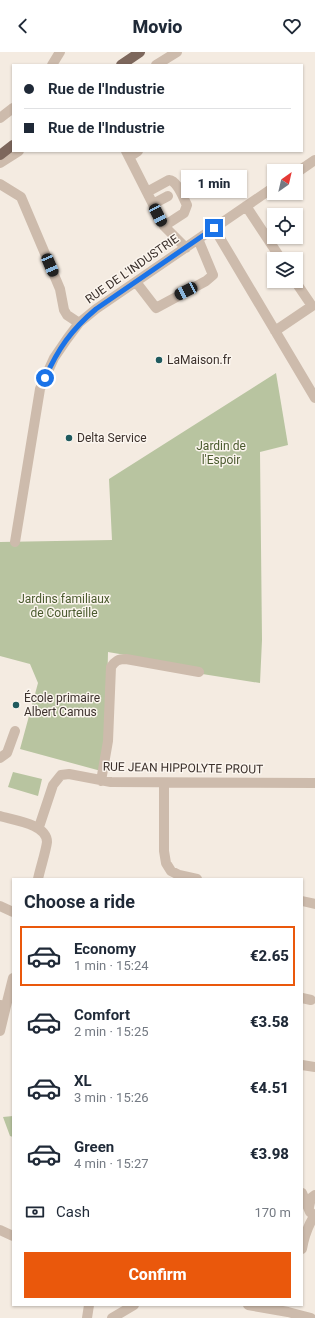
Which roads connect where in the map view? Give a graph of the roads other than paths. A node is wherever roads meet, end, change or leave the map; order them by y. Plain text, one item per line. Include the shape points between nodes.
1 (60, 52) edge
2 (140, 52) edge
3 (177, 52) edge
4 (53, 64) edge
5 (122, 64) edge
6 (158, 64) edge
7 (12, 109) edge
8 (0, 118) edge
9 (12, 146) edge
10 (17, 152) edge
11 (128, 154) edge
12 (0, 155) edge
13 (315, 160) edge
14 (0, 163) edge
15 (303, 168) edge
16 (4, 186) edge
17 (147, 192) junction
18 (267, 192) edge
19 (174, 193) junction
20 (153, 204) junction
21 (246, 206) junction
22 (164, 226) junction
23 (214, 228) junction
24 (198, 239) junction
25 (186, 248) junction
26 (276, 252) edge
27 (136, 282) junction
28 (300, 288) edge
29 (79, 323) junction
30 (276, 331) junction
31 (315, 398) edge
32 (15, 542) dead end
33 (199, 672) dead end
34 (15, 731) dead end
35 (0, 758) edge
36 (101, 781) junction
37 (164, 783) junction
38 (315, 783) edge
39 (0, 816) edge
40 (42, 830) junction
41 (38, 878) edge
42 (193, 878) edge
43 (303, 901) edge
44 (315, 904) edge
45 (0, 906) edge
46 (12, 912) edge
47 (12, 981) edge
48 (3, 1005) edge
49 (0, 1031) edge
50 (303, 1065) edge
51 (315, 1067) edge
52 (303, 1191) edge
53 (303, 1193) edge
54 (315, 1195) edge
55 (313, 1213) edge
56 (0, 1230) edge
57 (12, 1236) edge
58 (303, 1244) edge
59 (89, 1306) edge
60 (132, 1306) edge
61 (262, 1306) edge
62 (289, 1308) edge
63 (306, 1317) edge
64 (87, 1318) edge
65 (112, 1318) edge

1 - 4 street
2 - 5 main road
3 - 6 street
7 - 8 street
9 - 12 main road
10 - 14 street
11 - 17 street
13 - 15 street
16 - 29 street via 20,197 60,289 64,310
17 - 19 street via 169,180 175,182
17 - 20 street
18 - 21 street, RUE DE L'INDUSTRIE
19 - 20 street
19 - 22 street via 187,205 187,209
20 - 22 street
21 - 23 street, RUE DE L'INDUSTRIE
21 - 26 street
22 - 25 street
23 - 24 street, RUE DE L'INDUSTRIE
23 - 30 street
24 - 25 street, RUE DE L'INDUSTRIE
24 - 27 street via 213,275 206,281 156,308
25 - 27 street, RUE DE L'INDUSTRIE
27 - 29 street, RUE DE L'INDUSTRIE
28 - 30 street via 312,306
29 - 32 street, RUE DE L'INDUSTRIE via 54,358 40,389
30 - 31 street
33 - 36 street via 126,659 115,662 111,667 108,741
34 - 35 street via 7,753
36 - 37 street, RUE JEAN HIPPOLYTE PROUT
36 - 40 street, RUE JEAN HIPPOLYTE PROUT via 69,774 61,775 54,785
37 - 38 street, RUE JEAN HIPPOLYTE PROUT
37 - 42 street via 166,863 171,871
39 - 40 street
40 - 41 street via 47,841
43 - 44 street
45 - 46 street
47 - 48 street
48 - 49 street
50 - 51 street
52 - 54 street
53 - 55 street
54 - 55 street via 309,1202
55 - 58 street
56 - 57 street
59 - 64 street
60 - 65 street
61 - 62 street
62 - 63 street

